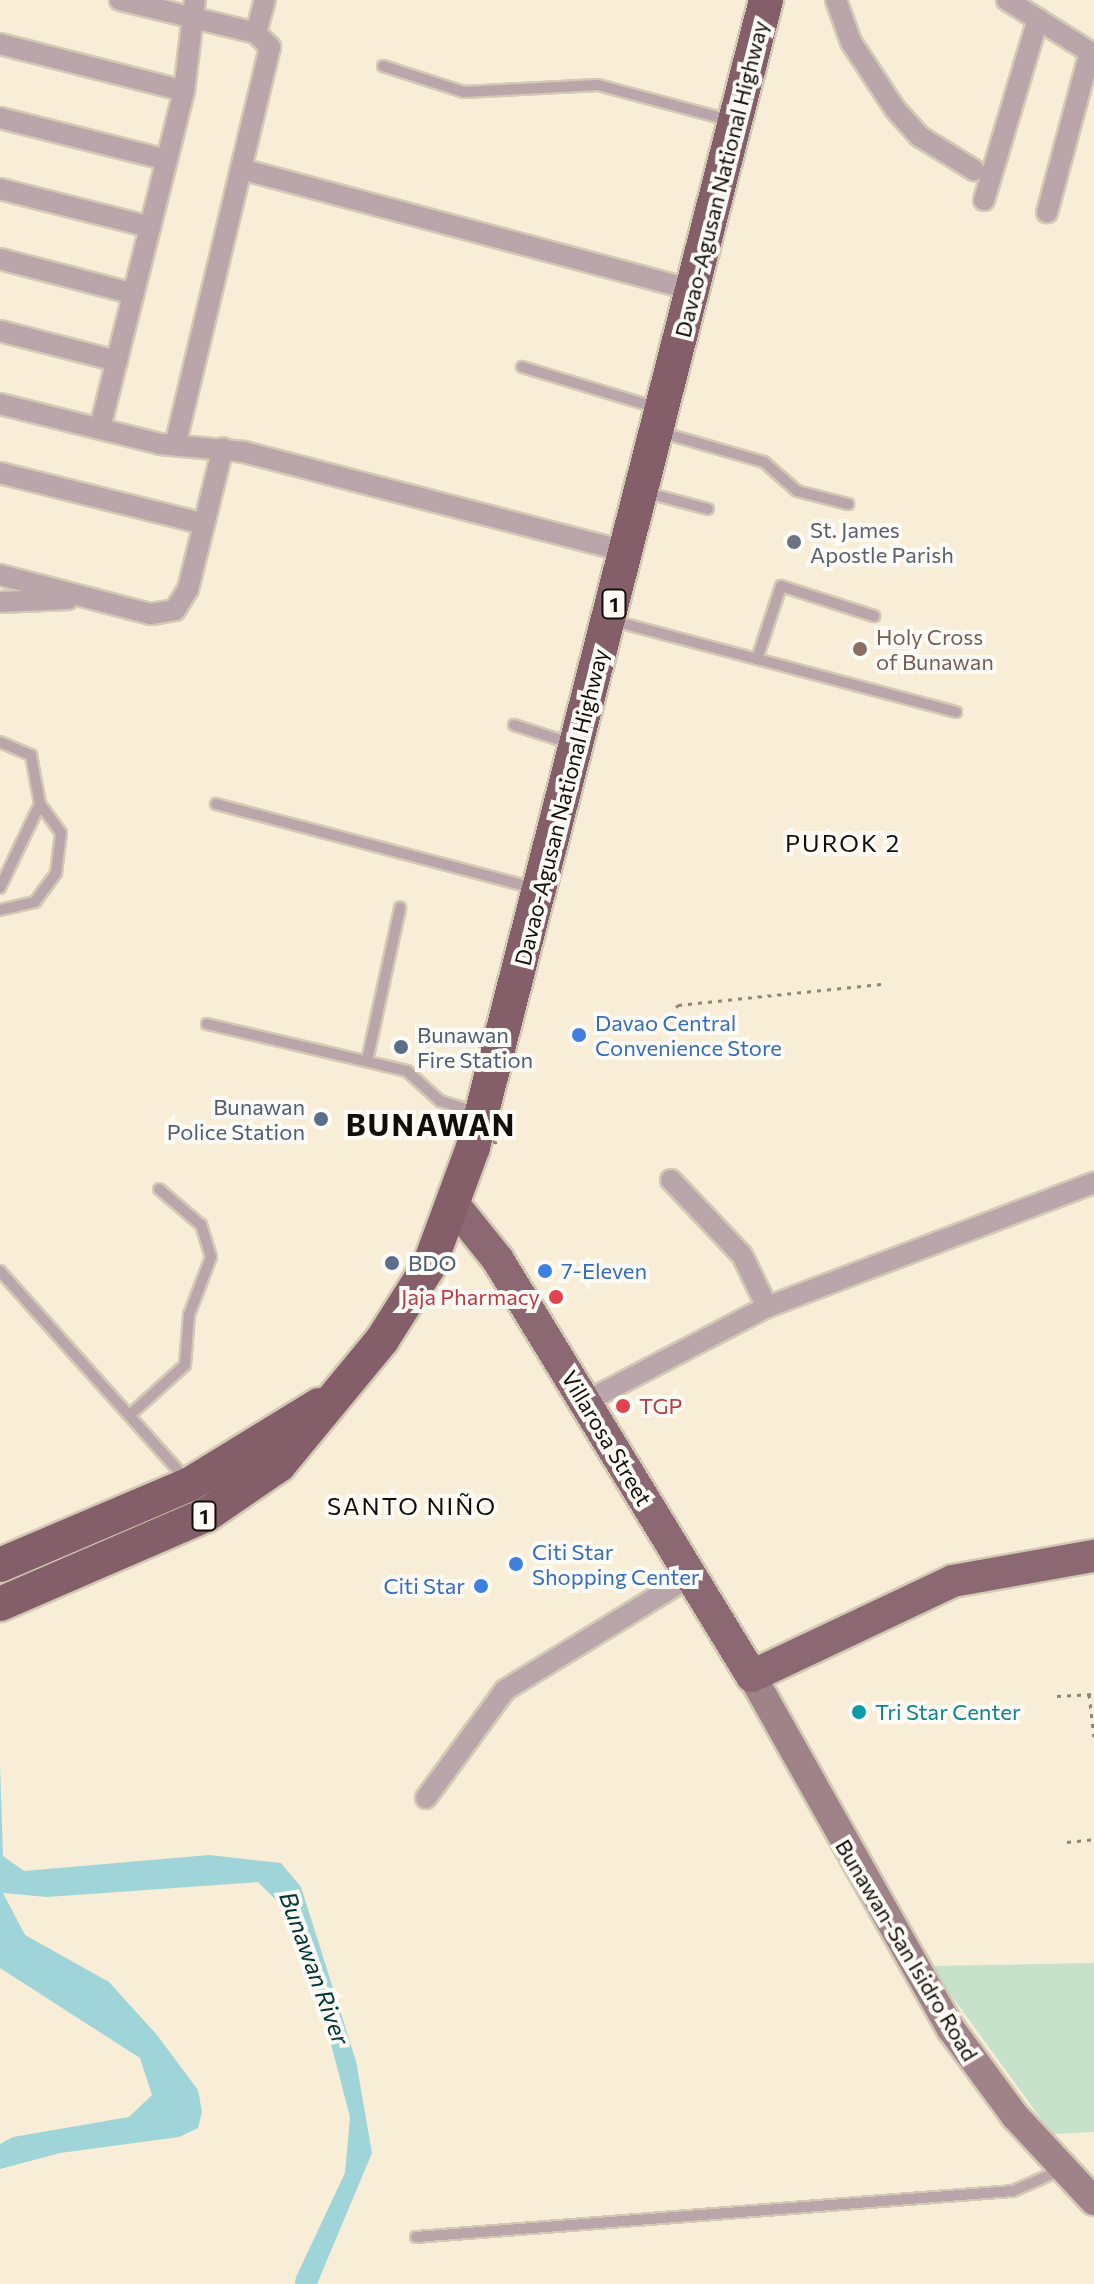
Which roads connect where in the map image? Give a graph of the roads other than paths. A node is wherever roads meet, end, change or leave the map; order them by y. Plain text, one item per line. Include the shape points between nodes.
1 (120, 0) edge
2 (195, 0) edge
3 (265, 0) edge
4 (766, 0) edge
5 (836, 0) edge
6 (1007, 0) edge
7 (1038, 19) junction
8 (190, 21) junction
9 (256, 33) junction
10 (0, 44) edge
11 (383, 66) dead end
12 (184, 91) junction
13 (0, 118) edge
14 (735, 122) junction
15 (167, 160) junction
16 (241, 169) junction
17 (974, 170) dead end
18 (0, 189) edge
19 (984, 200) dead end
20 (1047, 212) dead end
21 (150, 227) junction
22 (0, 259) edge
23 (693, 290) junction
24 (134, 294) junction
25 (0, 331) edge
26 (117, 361) junction
27 (522, 367) dead end
28 (0, 404) edge
29 (660, 420) junction
30 (100, 428) junction
31 (175, 445) junction
32 (223, 448) junction
33 (0, 473) edge
34 (642, 491) junction
35 (848, 504) dead end
36 (708, 509) dead end
37 (204, 524) junction
38 (627, 552) junction
39 (0, 575) edge
40 (88, 598) junction
41 (0, 602) edge
42 (874, 616) dead end
43 (610, 620) junction
44 (757, 659) junction
45 (956, 712) dead end
46 (514, 725) dead end
47 (0, 742) edge
48 (577, 745) junction
49 (40, 804) junction
50 (216, 804) dead end
51 (0, 888) edge
52 (539, 890) junction
53 (400, 908) dead end
54 (0, 910) edge
55 (207, 1024) dead end
56 (367, 1061) junction
57 (468, 1121) junction
58 (671, 1180) dead end
59 (1094, 1183) edge
60 (159, 1189) dead end
61 (454, 1205) junction
62 (0, 1271) edge
63 (767, 1307) junction
64 (585, 1402) junction
65 (131, 1414) junction
66 (198, 1499) junction
67 (1094, 1556) edge
68 (11, 1561) edge
69 (691, 1576) junction
70 (0, 1604) edge
71 (752, 1676) junction
72 (426, 1798) dead end
73 (1062, 2169) junction
74 (1094, 2201) edge
75 (416, 2237) dead end

1 - 8 street
2 - 8 street
3 - 9 street
4 - 14 highway, Davao-Agusan National Highway / 1
5 - 17 street via 857,53 895,109 919,136
6 - 7 street
7 - 19 street
7 - 20 street via 1090,52
8 - 9 street
8 - 12 street
9 - 16 street via 270,55
10 - 12 street
11 - 14 lane via 464,92 598,85
12 - 15 street
13 - 15 street
14 - 23 highway, Davao-Agusan National Highway / 1
15 - 21 street
16 - 23 street
16 - 31 street
18 - 21 street
21 - 24 street
22 - 24 street
23 - 29 highway, Davao-Agusan National Highway / 1
24 - 26 street
25 - 26 street
26 - 30 street
27 - 29 lane
28 - 30 street
29 - 34 highway, Davao-Agusan National Highway / 1
29 - 35 lane via 764,462 797,491
30 - 31 street
31 - 32 street
32 - 37 street
32 - 38 street
33 - 37 street
34 - 36 lane
34 - 38 highway, Davao-Agusan National Highway / 1
37 - 40 street via 188,589 175,610 151,614
38 - 43 highway, Davao-Agusan National Highway / 1
39 - 40 street
40 - 41 street
42 - 44 lane via 781,586
43 - 44 lane
43 - 48 highway, Davao-Agusan National Highway / 1
44 - 45 lane
46 - 48 lane
47 - 49 lane via 31,755
48 - 52 highway, Davao-Agusan National Highway / 1
49 - 51 lane
49 - 54 lane via 61,833 56,873 35,902
50 - 52 lane
52 - 57 highway, Davao-Agusan National Highway / 1
53 - 56 lane
55 - 56 lane
56 - 57 lane via 407,1071
57 - 61 highway, Davao-Agusan National Highway / 1
58 - 63 street via 742,1255
59 - 63 street
60 - 65 lane via 208,1234 211,1257 189,1315 185,1365
61 - 64 main road, Villarosa Street via 498,1260
61 - 66 highway, Davao-Agusan National Highway / 1 via 402,1314 333,1396
62 - 65 lane
63 - 64 street
64 - 69 main road, Villarosa Street
65 - 66 lane
66 - 68 highway, Davao-Agusan National Highway / 1
66 - 70 highway, Davao-Agusan National Highway / 1 via 40,1588
67 - 71 main road via 953,1581
69 - 71 main road, Villarosa Street
69 - 72 street via 505,1690
71 - 73 main road, Bunawan-San Isidro Road via 923,1985 983,2076
73 - 74 main road, Bunawan-San Isidro Road
73 - 75 lane via 1013,2191

